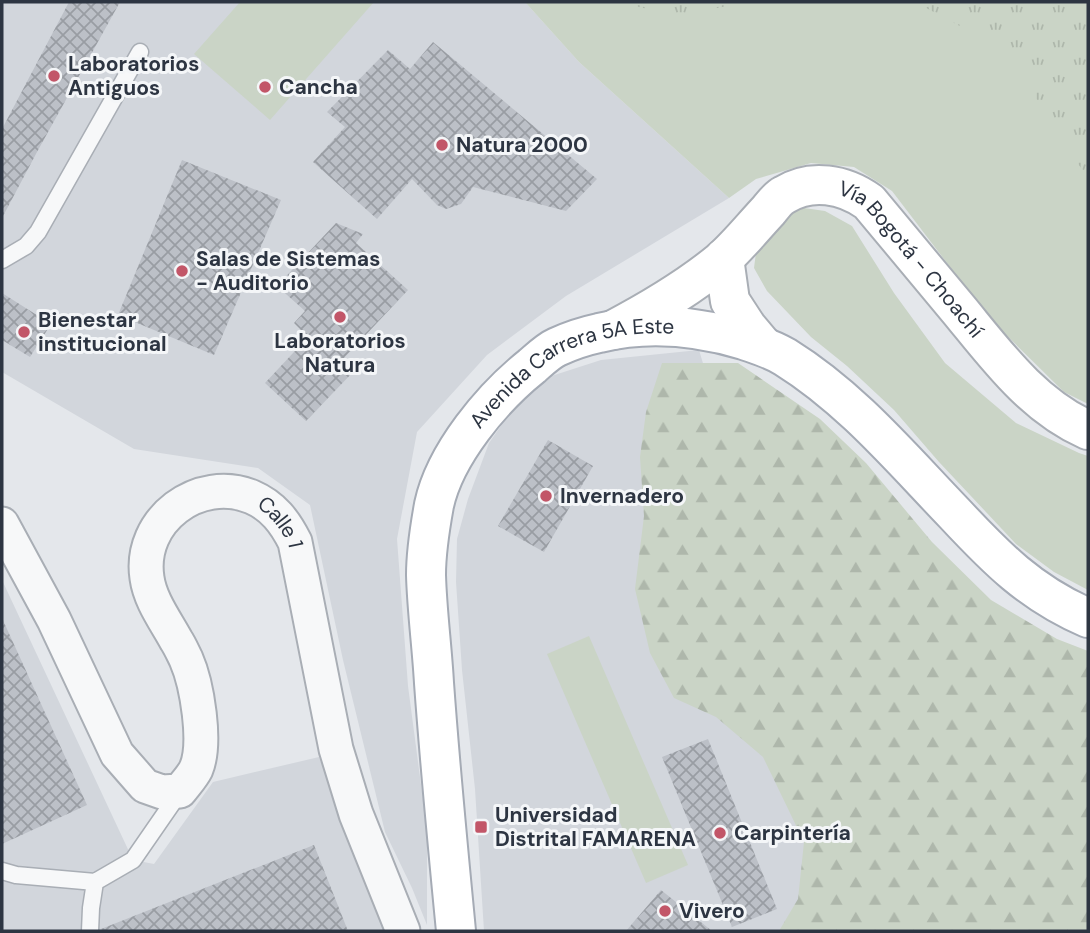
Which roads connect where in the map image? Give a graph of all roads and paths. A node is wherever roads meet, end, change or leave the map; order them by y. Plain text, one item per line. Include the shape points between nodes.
1 (140, 52) dead end
2 (724, 258) junction
3 (2, 260) edge
4 (613, 330) junction
5 (763, 346) junction
6 (1088, 430) edge
7 (2, 524) edge
8 (1088, 618) edge
9 (180, 791) junction
10 (2, 871) edge
11 (95, 882) junction
12 (90, 931) edge
13 (403, 931) edge
14 (456, 931) edge

1 - 3 lane via 38,232 26,246
2 - 4 main road, Vía Bogotá - Choachí via 674,296
2 - 5 main road via 730,301
2 - 6 main road, Vía Bogotá - Choachí via 783,195 823,185 857,193 1031,393
4 - 5 main road, Avenida Carrera 5A Este via 699,329
4 - 14 main road, Avenida Carrera 5A Este via 554,348 511,383 462,443 435,503 426,572
5 - 8 main road, Avenida Carrera 5A Este via 811,375 863,418 1018,577
7 - 9 street via 54,620 117,754 145,786 162,792
9 - 11 lane via 133,860
9 - 13 street, Calle 1 via 196,769 200,748 194,681 150,590 148,551 158,527 175,507 211,492 237,492 272,509 295,542 336,749 356,814
10 - 11 lane
11 - 12 lane

